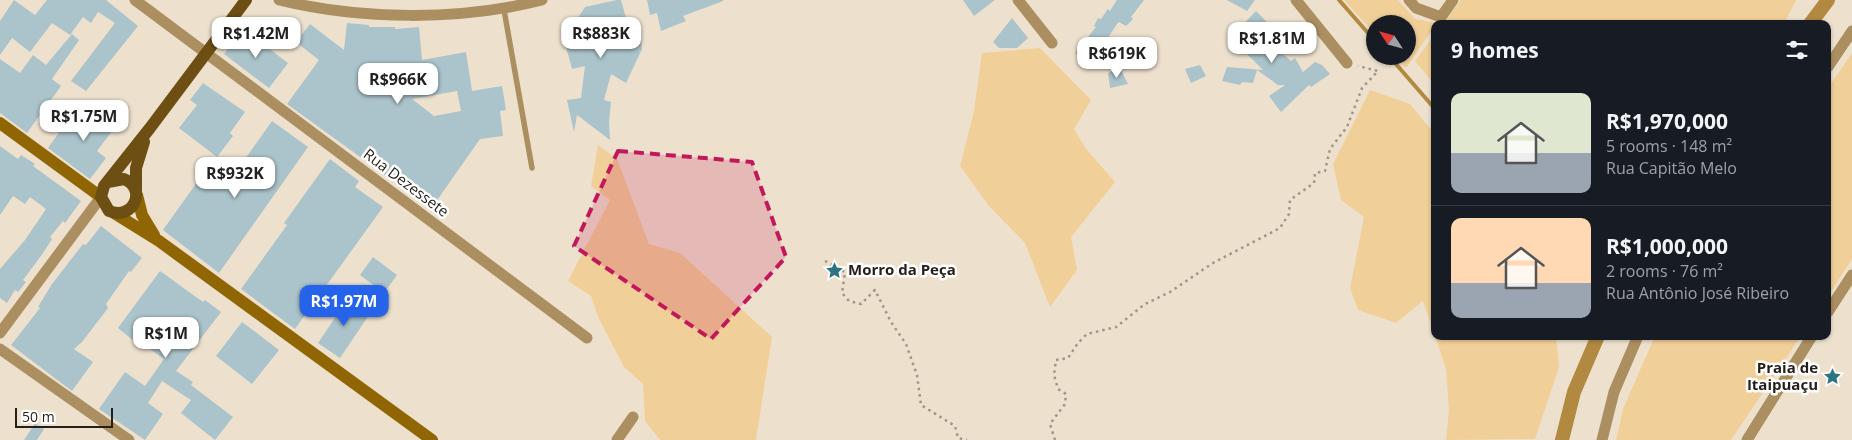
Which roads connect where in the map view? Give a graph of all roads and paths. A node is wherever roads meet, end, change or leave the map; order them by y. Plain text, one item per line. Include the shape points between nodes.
1 (135, 0) edge
2 (246, 0) edge
3 (279, 0) edge
4 (542, 0) edge
5 (1018, 0) edge
6 (1296, 0) edge
7 (1409, 0) edge
8 (1453, 0) edge
9 (504, 10) junction
10 (1852, 31) edge
11 (1052, 43) dead end
12 (207, 52) junction
13 (1831, 62) edge
14 (1346, 63) joint
15 (0, 123) edge
16 (150, 128) junction
17 (532, 168) dead end
18 (108, 182) junction
19 (85, 185) junction
20 (136, 192) junction
21 (101, 197) junction
22 (112, 212) junction
23 (88, 214) junction
24 (158, 241) junction
25 (825, 261) dead end
26 (1852, 275) edge
27 (1831, 307) edge
28 (0, 333) edge
29 (588, 338) dead end
30 (1636, 340) edge
31 (1810, 340) edge
32 (0, 349) edge
33 (633, 417) dead end
34 (130, 440) edge
35 (432, 440) edge
36 (617, 440) edge
37 (967, 440) edge
38 (1055, 440) edge
39 (1602, 440) edge
40 (1747, 440) edge

1 - 12 street, Rua Dezessete
2 - 12 main road
3 - 9 street via 407,16
4 - 9 street
5 - 11 street
6 - 14 street
7 - 8 street via 1416,8 1440,17
9 - 17 lane
10 - 13 street
12 - 16 main road
12 - 29 street, Rua Dezessete
14 - 38 path via 1378,71 1362,88 1347,127 1330,149 1325,172 1315,173 1314,182 1290,200 1289,214 1280,228 1145,304 1116,327 1087,334 1068,358 1056,360 1054,375 1058,389 1066,394 1066,404 1050,424
15 - 19 main road
16 - 18 main road
16 - 20 main road via 136,168
18 - 19 main road
18 - 20 main road via 124,179
18 - 21 main road
19 - 21 main road
20 - 22 main road via 130,210 120,214
20 - 24 main road via 144,220
21 - 22 main road
21 - 23 street
22 - 23 street
22 - 24 main road
23 - 28 street
24 - 35 main road
25 - 37 path via 845,272 842,293 850,302 860,304 874,290 890,322 906,344 917,375 921,405 956,426 958,438
26 - 27 street
30 - 39 street via 1614,392
31 - 40 street
32 - 34 street
33 - 36 street

